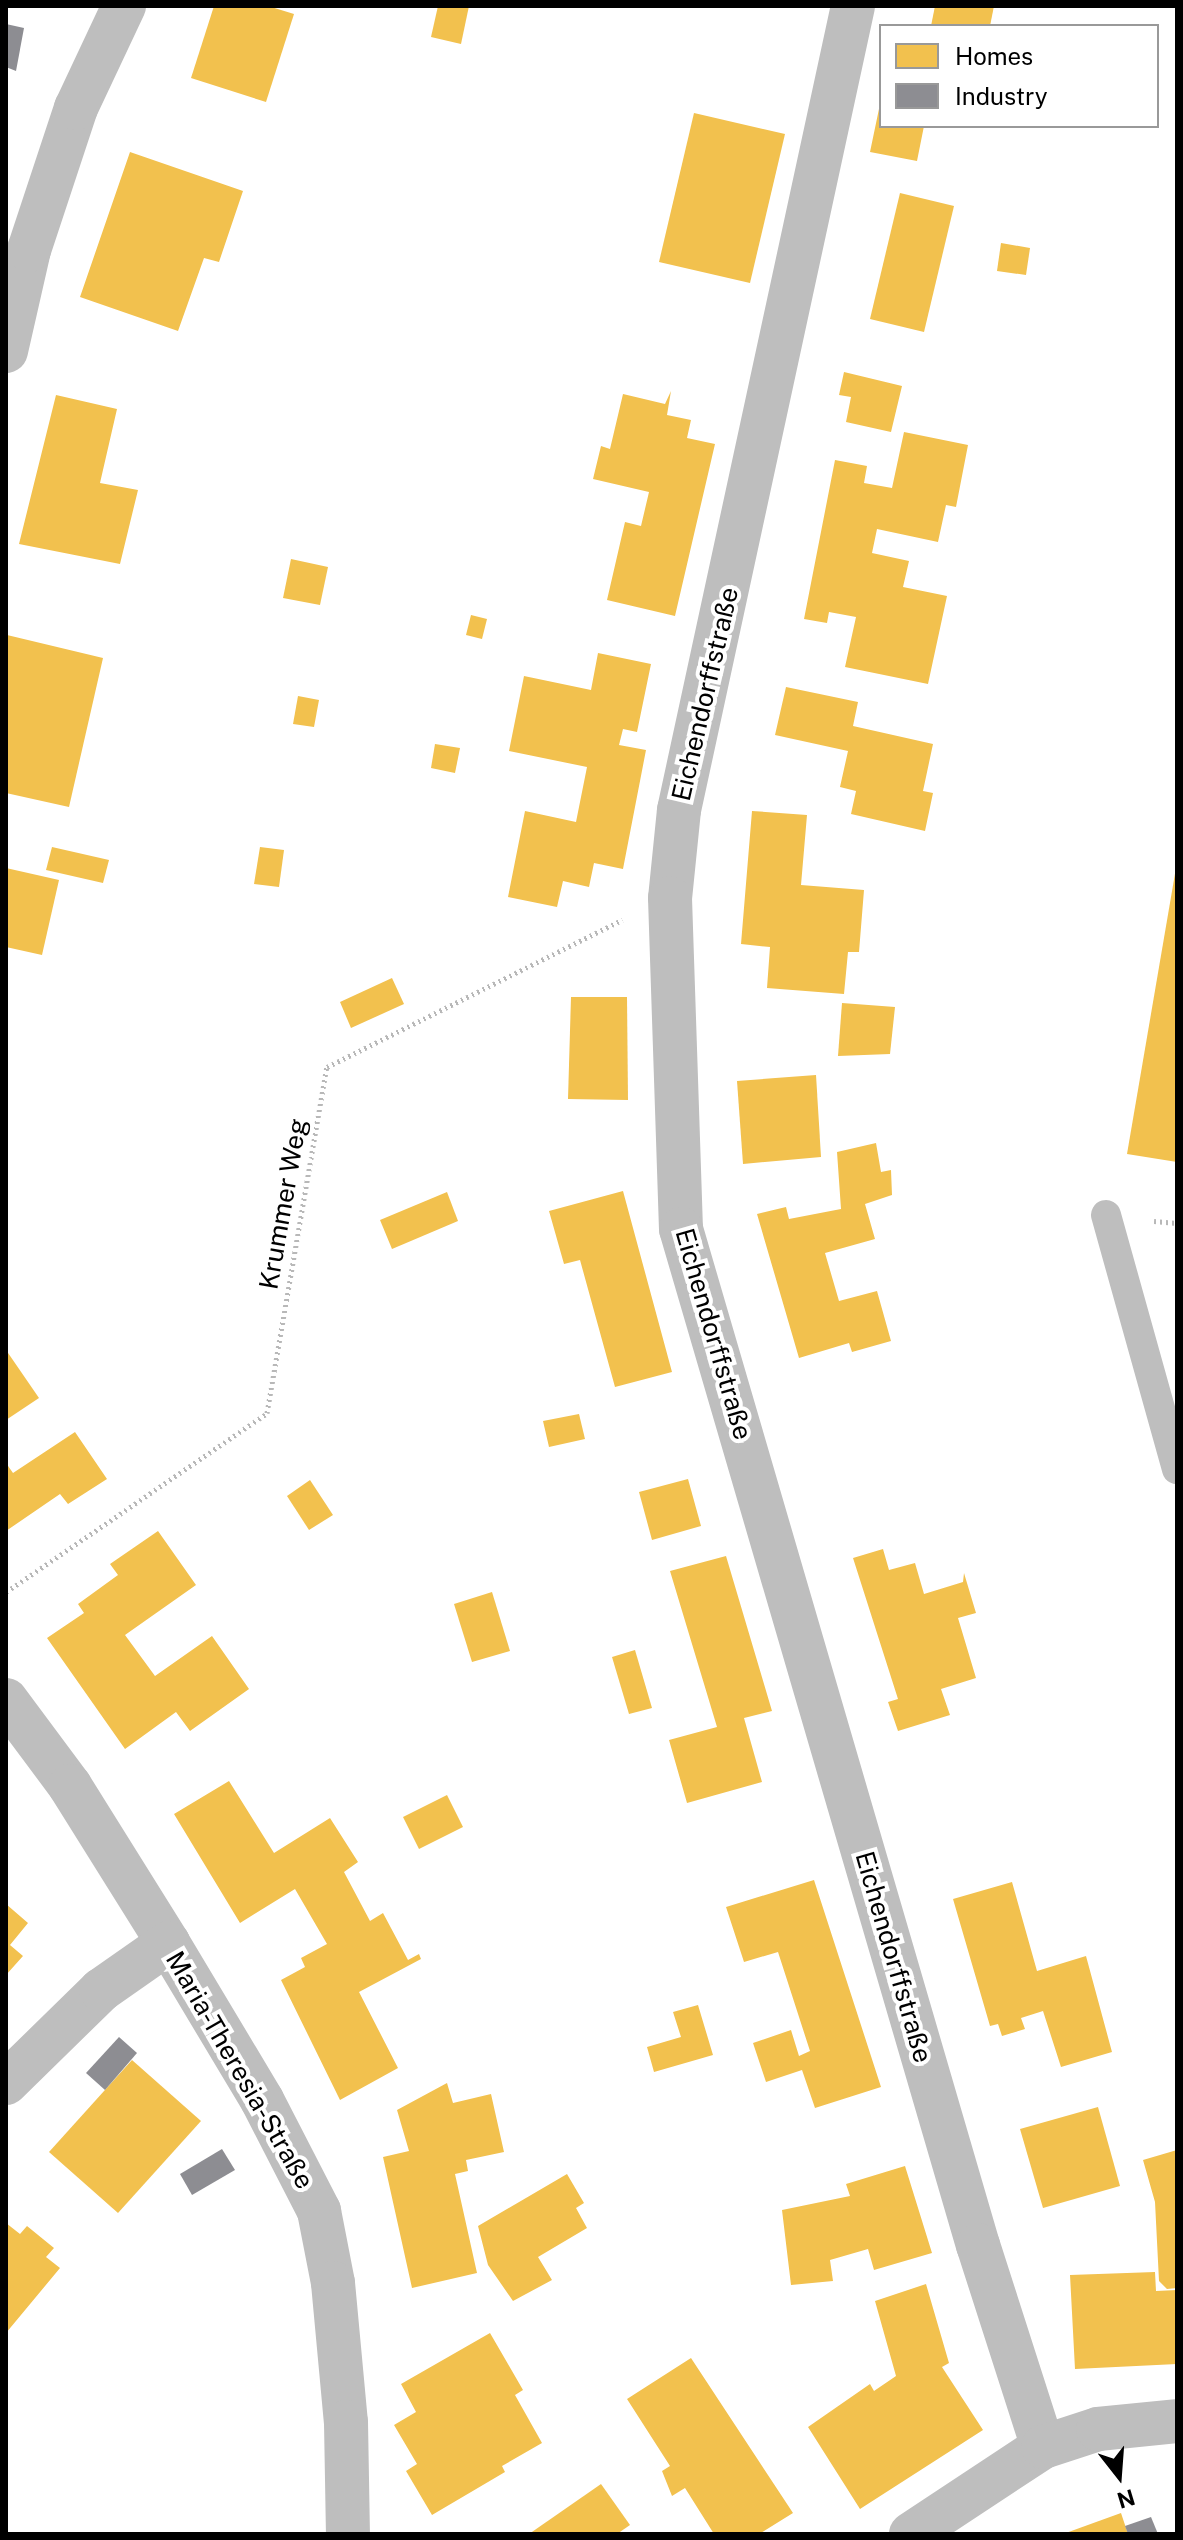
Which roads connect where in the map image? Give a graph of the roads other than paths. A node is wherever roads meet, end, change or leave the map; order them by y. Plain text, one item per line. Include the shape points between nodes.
1 (124, 6) edge
2 (853, 6) edge
3 (6, 351) edge
4 (1106, 1215) dead end
5 (1177, 1469) edge
6 (6, 1700) edge
7 (168, 1943) junction
8 (6, 2083) edge
9 (1177, 2421) edge
10 (1043, 2447) junction
11 (931, 2528) edge
12 (348, 2534) edge

1 - 3 street via 76,108 29,250
2 - 10 street, Eichendorffstraße via 679,810 670,898 681,1229 978,2245
4 - 5 lane
6 - 7 street, Maria-Theresia-Straße via 70,1786
7 - 8 street via 101,1990
7 - 12 street, Maria-Theresia-Straße via 262,2100 319,2211 333,2283 346,2422
9 - 10 street via 1098,2429
10 - 11 street

